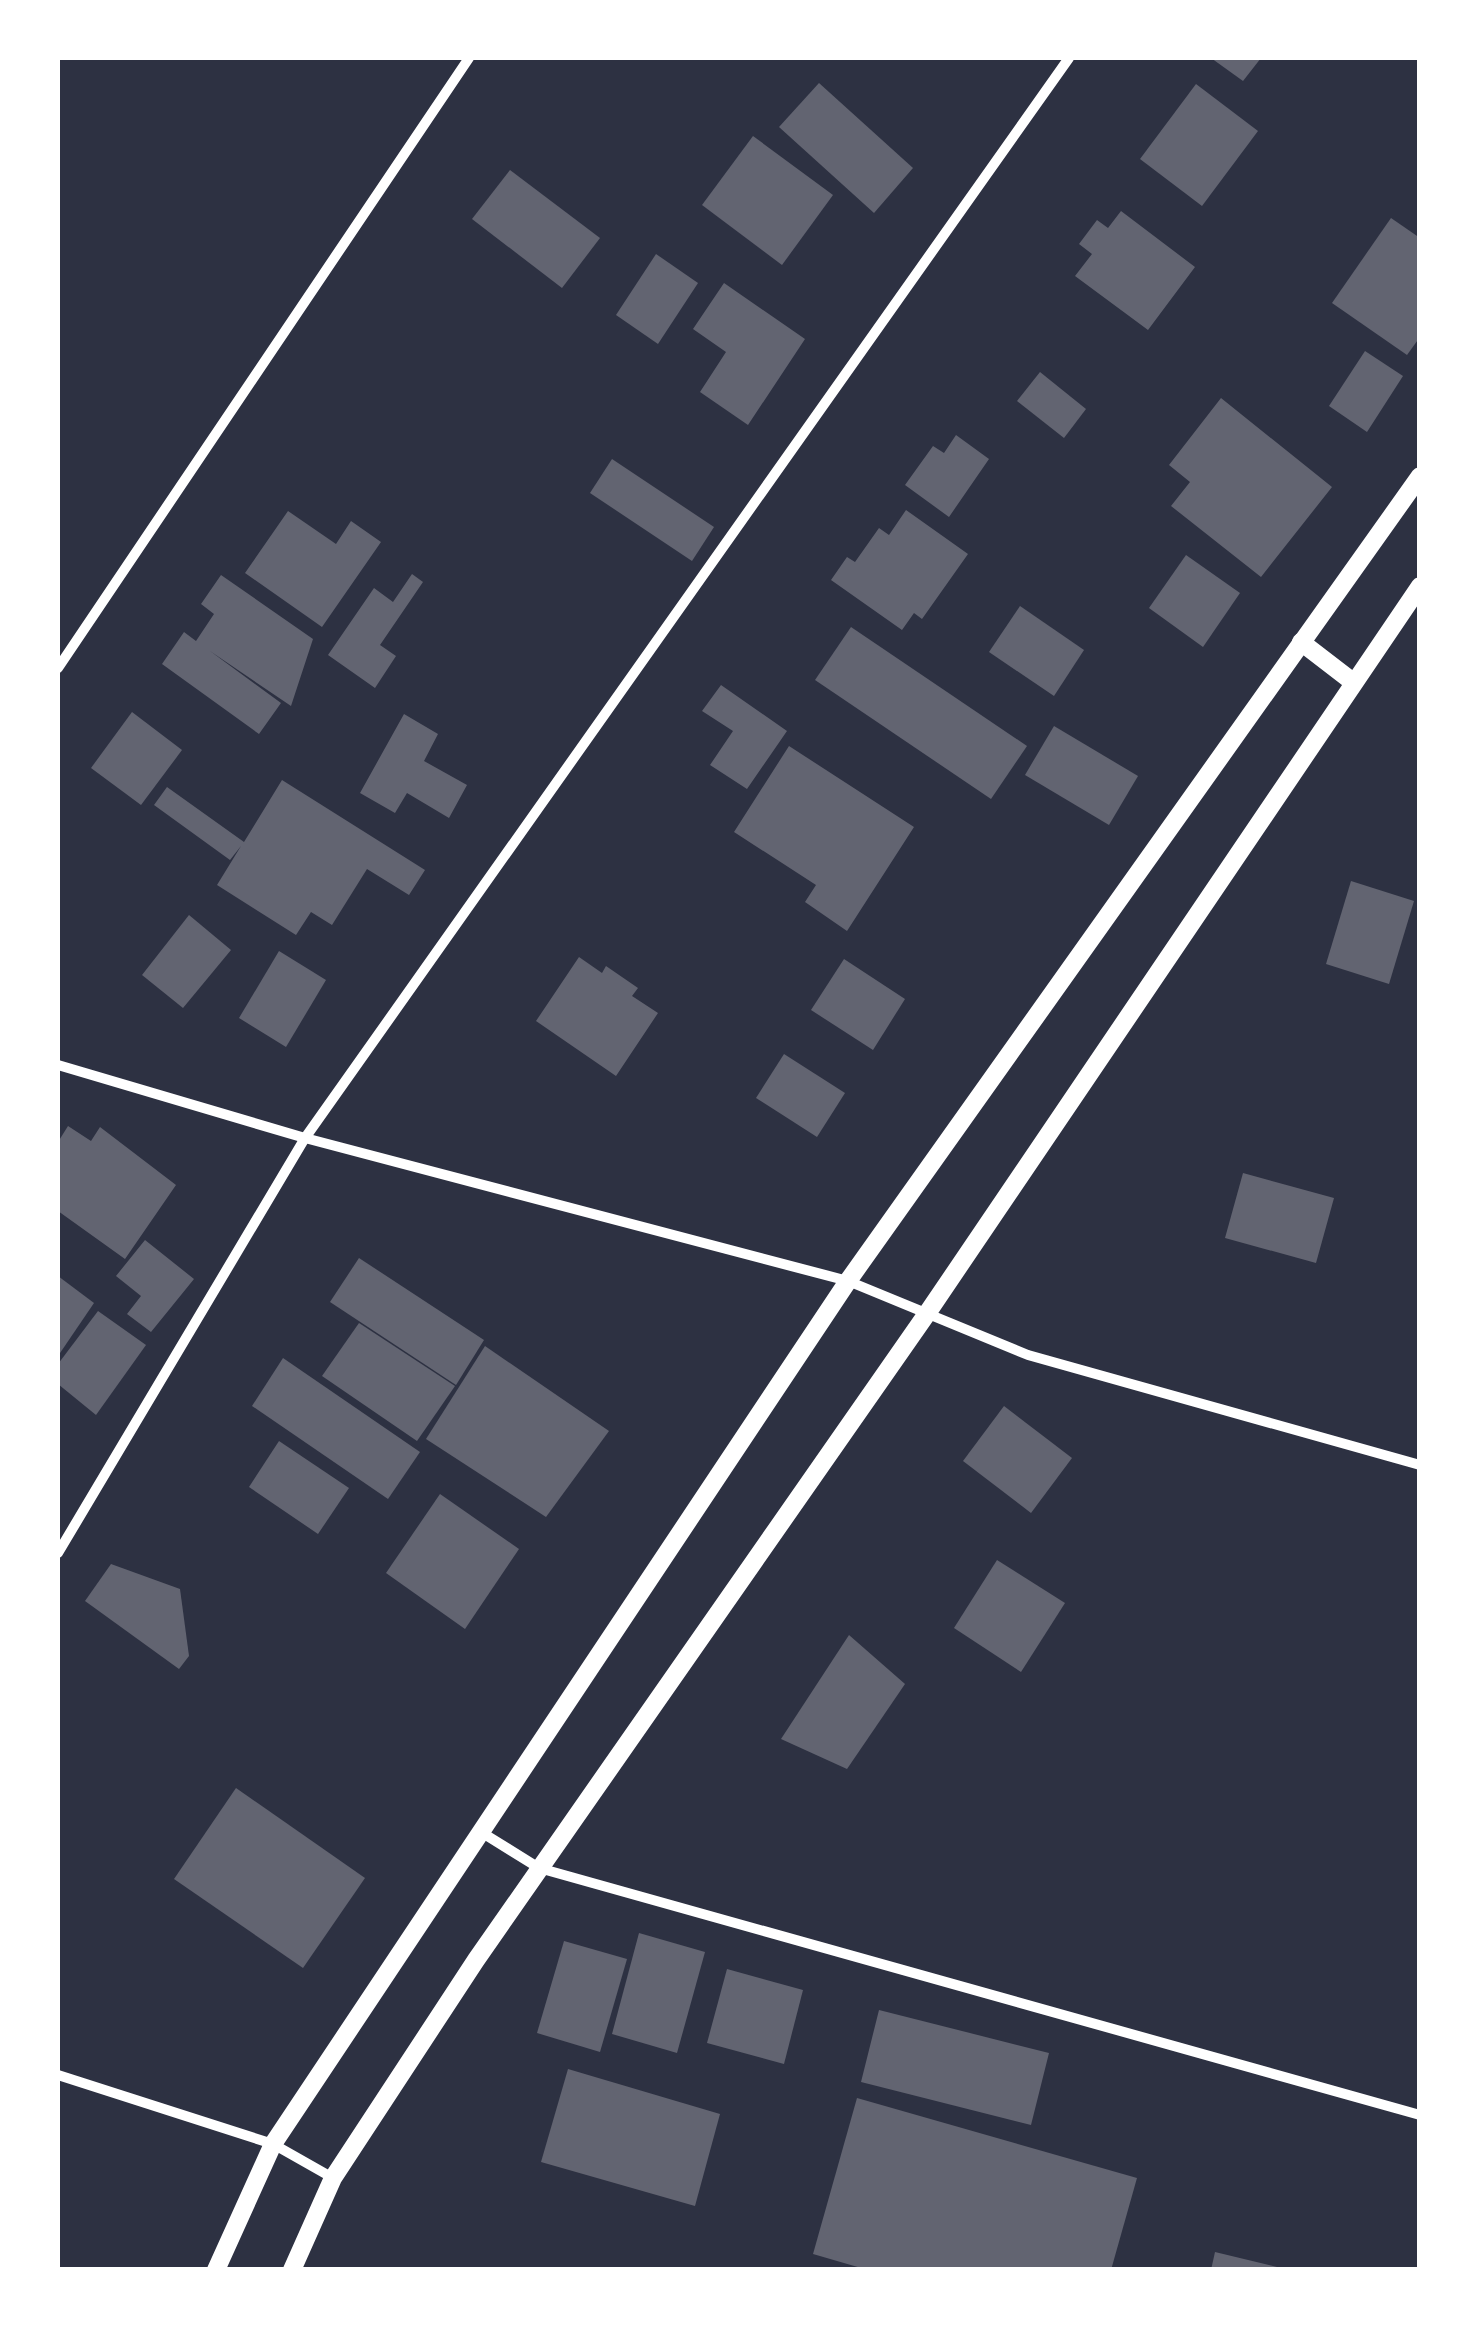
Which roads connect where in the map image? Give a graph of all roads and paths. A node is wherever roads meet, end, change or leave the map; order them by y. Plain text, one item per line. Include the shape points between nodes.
1 (469, 58) edge
2 (1069, 58) edge
3 (1420, 476) edge
4 (1420, 586) edge
5 (1301, 642) junction
6 (58, 668) edge
7 (1353, 682) junction
8 (58, 1065) edge
9 (305, 1138) junction
10 (848, 1281) junction
11 (926, 1314) junction
12 (1420, 1465) edge
13 (58, 1551) edge
14 (480, 1832) junction
15 (540, 1868) junction
16 (58, 2075) edge
17 (1420, 2115) edge
18 (273, 2144) junction
19 (333, 2178) junction
20 (216, 2270) edge
21 (292, 2270) edge

1 - 6 street
2 - 9 street
3 - 5 street
4 - 7 street
5 - 7 street
5 - 10 street
7 - 11 street
8 - 9 street
9 - 10 street
9 - 13 street
10 - 11 street
10 - 14 street
11 - 12 street via 1028,1354
11 - 15 street
14 - 15 street
14 - 18 street
15 - 17 street
15 - 19 street
16 - 18 street
18 - 19 street
18 - 20 street
19 - 21 street

